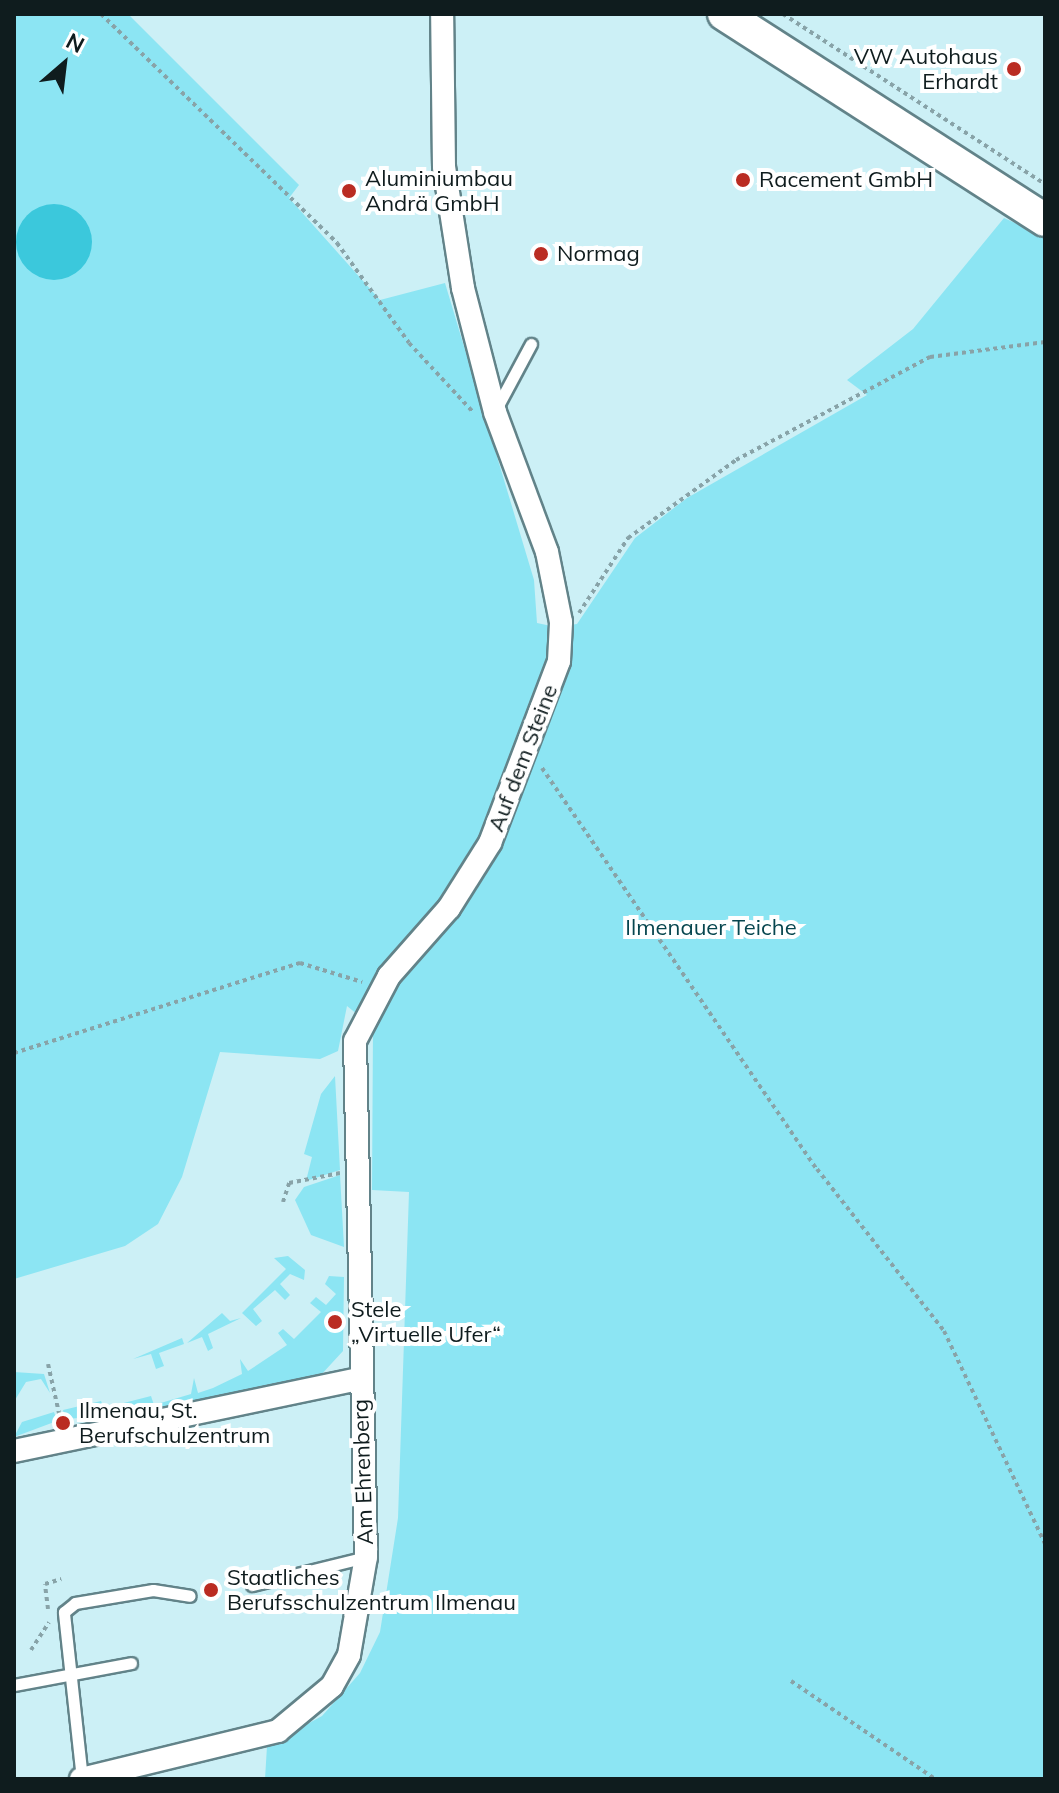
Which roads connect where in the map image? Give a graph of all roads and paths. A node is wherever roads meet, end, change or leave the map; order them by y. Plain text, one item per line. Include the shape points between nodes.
1 (101, 14) edge
2 (442, 14) edge
3 (724, 14) edge
4 (783, 14) edge
5 (1045, 184) edge
6 (1045, 220) edge
7 (1045, 342) edge
8 (531, 344) dead end
9 (491, 415) junction
10 (561, 622) junction
11 (528, 757) junction
12 (366, 984) dead end
13 (14, 1053) edge
14 (342, 1172) dead end
15 (283, 1202) dead end
16 (48, 1364) dead end
17 (359, 1379) junction
18 (60, 1419) dead end
19 (14, 1451) edge
20 (1045, 1544) edge
21 (366, 1557) junction
22 (61, 1579) dead end
23 (252, 1585) dead end
24 (190, 1596) dead end
25 (31, 1650) dead end
26 (131, 1663) dead end
27 (66, 1676) junction
28 (791, 1681) dead end
29 (14, 1685) edge
30 (82, 1779) edge
31 (935, 1779) edge

1 - 9 path via 337,243 409,343
2 - 9 street, Auf dem Steine via 452,225
3 - 6 main road
4 - 5 path
7 - 10 path via 930,357 736,460 628,538 584,607
8 - 9 lane
9 - 10 street, Auf dem Steine via 547,552
10 - 11 street, Auf dem Steine via 559,661
11 - 17 street, Auf dem Steine via 470,877 389,976 355,1041
11 - 20 path via 549,774 817,1169 944,1331
12 - 13 path via 300,963
14 - 15 path via 289,1183
16 - 18 path
17 - 19 street, Am Ehrenberg
17 - 21 street, Am Ehrenberg
21 - 23 lane
21 - 30 street, Am Ehrenberg via 349,1655 306,1713 238,1744
22 - 25 path via 45,1584 49,1624
24 - 27 lane via 153,1590 75,1603 62,1621
26 - 27 lane
27 - 29 lane
27 - 30 lane
28 - 31 path

